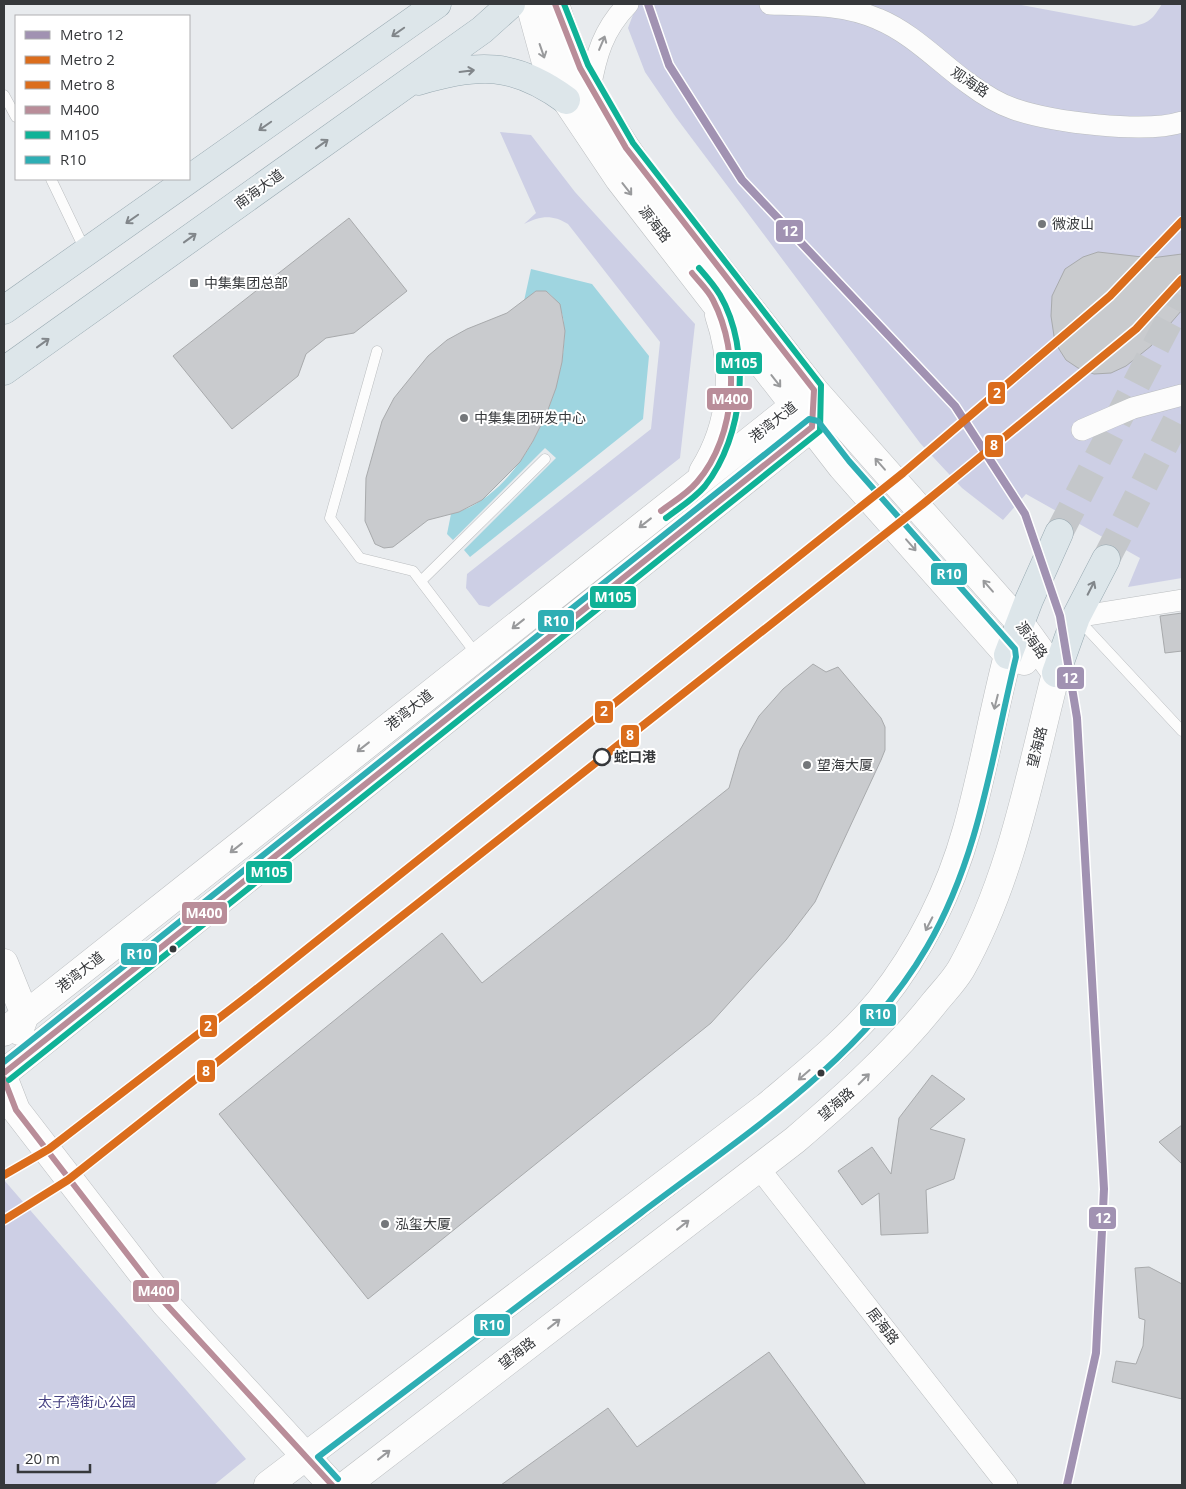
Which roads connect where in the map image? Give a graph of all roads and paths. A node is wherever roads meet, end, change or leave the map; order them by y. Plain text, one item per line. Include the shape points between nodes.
1 (438, 4) edge
2 (511, 4) edge
3 (530, 4) edge
4 (555, 4) edge
5 (628, 4) edge
6 (770, 4) edge
7 (403, 86) junction
8 (590, 89) junction
9 (4, 96) edge
10 (566, 100) junction
11 (15, 115) edge
12 (1182, 122) edge
13 (190, 179) edge
14 (50, 180) edge
15 (188, 180) edge
16 (86, 252) junction
17 (714, 301) junction
18 (4, 310) edge
19 (377, 351) dead end
20 (4, 371) edge
21 (1182, 395) edge
22 (804, 397) junction
23 (812, 427) junction
24 (1082, 430) dead end
25 (544, 459) dead end
26 (697, 482) junction
27 (1059, 533) tunnel mouth
28 (1106, 559) tunnel mouth
29 (421, 581) junction
30 (1182, 600) edge
31 (1076, 617) junction
32 (1020, 622) junction
33 (478, 655) junction
34 (1008, 655) junction
35 (1056, 674) junction
36 (1182, 731) edge
37 (4, 963) edge
38 (25, 1015) junction
39 (4, 1032) edge
40 (4, 1072) edge
41 (4, 1079) edge
42 (758, 1167) junction
43 (305, 1456) junction
44 (268, 1485) edge
45 (332, 1485) edge
46 (346, 1485) edge
47 (1007, 1485) edge

1 -> 13 main road
2 - 7 main road, 南海大道 via 482,30
3 -> 10 main road, 源海路 via 545,58
4 - 8 main road, 源海路 via 572,53
8 -> 5 street via 596,57 606,33
6 - 12 street, 观海路 via 853,10 880,19 923,46 969,84 1013,109 1070,121 1130,126 1169,126
7 -> 10 main road via 467,70 499,69 523,74
20 -> 7 main road, 南海大道
8 - 22 main road, 源海路 via 639,167
9 - 11 lane
10 -> 17 main road, 源海路 via 619,179
14 - 16 lane
15 -> 16 main road
16 - 18 main road
17 -> 22 main road, 源海路
17 - 26 main road via 724,330 731,389 726,419 714,454
19 - 29 lane via 330,518 360,558 413,571
21 - 24 street via 1133,408
22 - 23 main road
22 - 26 main road, 港湾大道
32 -> 22 main road, 源海路
23 -> 34 main road, 源海路 via 842,467
23 - 40 main road, 港湾大道
25 - 29 lane
26 -> 33 main road, 港湾大道
27 - 32 main road
31 -> 28 main road, 望海路
29 - 33 lane
30 - 31 street
31 - 35 main road, 望海路
31 - 36 lane
32 - 34 main road
32 - 35 main road, 源海路
33 -> 38 main road, 港湾大道
34 - 35 main road, 源海路
34 -> 43 main road via 967,829 945,894 917,946 879,1001 827,1055 766,1107
42 -> 35 main road, 望海路 via 856,1087 912,1032 960,970 1013,848
37 - 38 main road
38 - 39 main road, 港湾大道
38 - 40 main road
41 - 43 main road via 16,1110 165,1303
46 -> 42 main road, 望海路
42 - 47 street, 居海路
43 - 44 main road
43 - 45 main road

